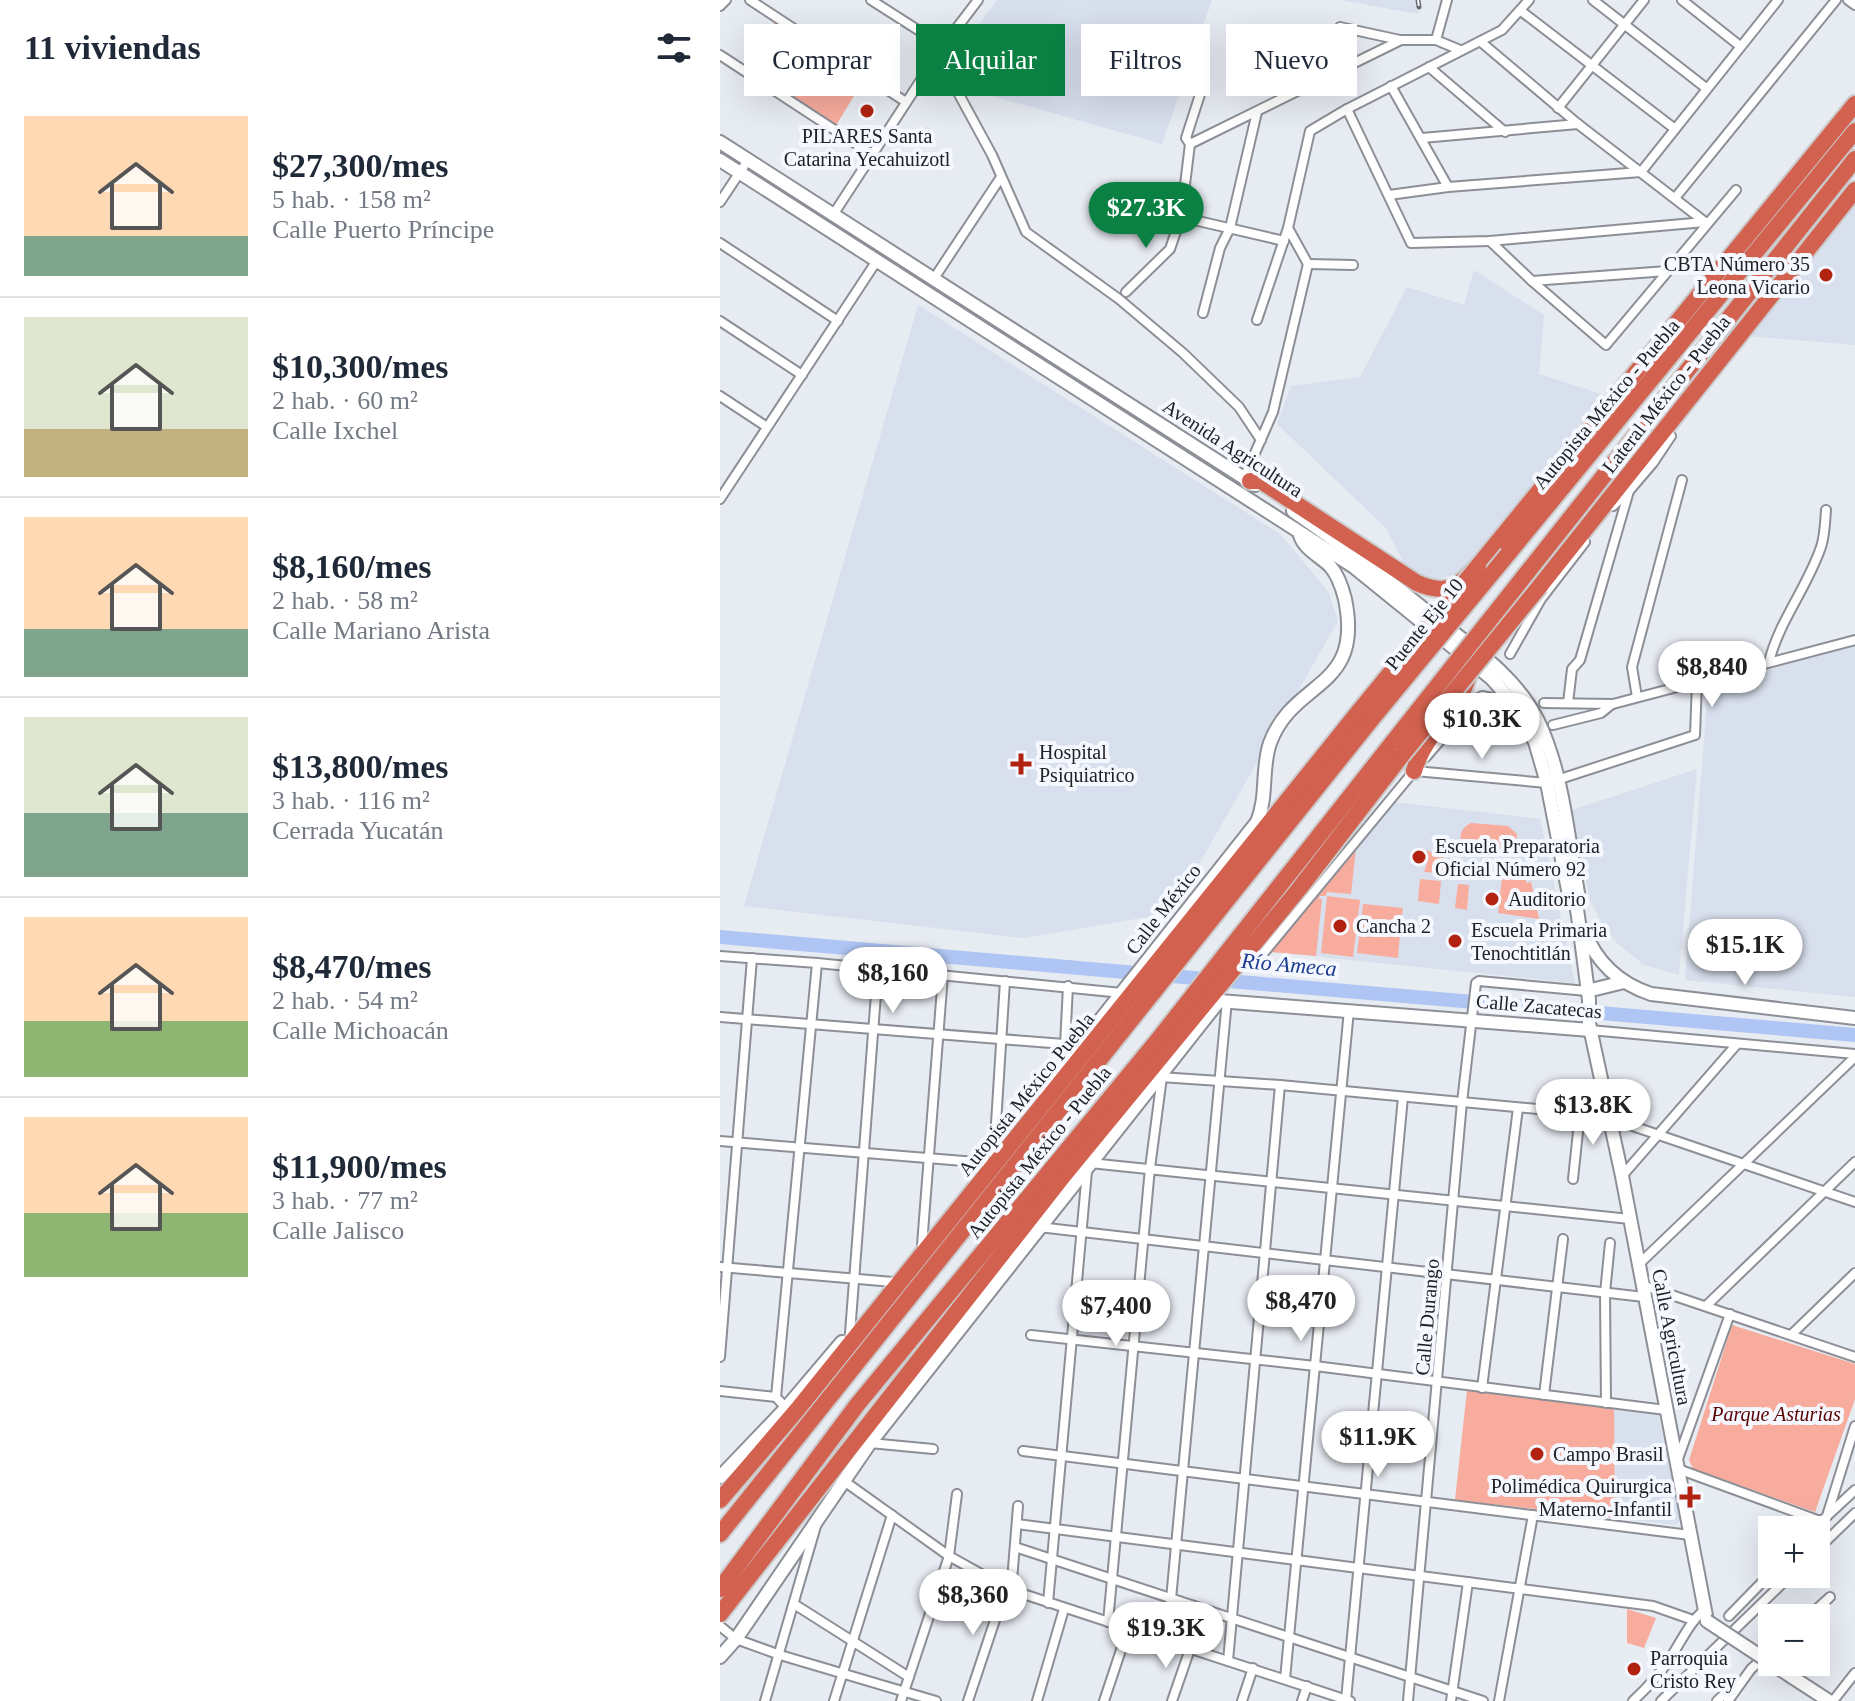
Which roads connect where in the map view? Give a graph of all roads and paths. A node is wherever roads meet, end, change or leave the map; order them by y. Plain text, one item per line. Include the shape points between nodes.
1 (726, 0) edge
2 (750, 0) edge
3 (871, 0) edge
4 (978, 0) edge
5 (1447, 0) edge
6 (1529, 0) edge
7 (1593, 0) edge
8 (1644, 0) edge
9 (1682, 0) edge
10 (1836, 0) edge
11 (1848, 0) edge
12 (1772, 2) edge
13 (1855, 5) edge
14 (720, 6) edge
15 (1521, 11) junction
16 (960, 24) edge
17 (1625, 24) junction
18 (1357, 31) edge
19 (916, 33) edge
20 (1401, 40) junction
21 (1436, 40) junction
22 (1481, 42) junction
23 (1740, 46) junction
24 (1460, 50) junction
25 (720, 55) edge
26 (1593, 65) junction
27 (1429, 67) junction
28 (1391, 86) junction
29 (916, 87) edge
30 (1706, 88) junction
31 (963, 96) edge
32 (1199, 96) edge
33 (906, 102) junction
34 (1855, 104) edge
35 (1558, 108) junction
36 (1347, 109) junction
37 (1257, 112) junction
38 (1578, 124) junction
39 (1675, 129) junction
40 (1855, 131) edge
41 (1505, 132) junction
42 (1422, 138) junction
43 (720, 142) edge
44 (1190, 144) junction
45 (873, 155) junction
46 (1855, 159) edge
47 (720, 160) edge
48 (748, 160) junction
49 (1641, 172) junction
50 (739, 173) junction
51 (1001, 177) junction
52 (1448, 187) junction
53 (1736, 190) dead end
54 (1855, 190) edge
55 (1389, 195) junction
56 (1675, 198) junction
57 (720, 202) edge
58 (833, 215) junction
59 (1181, 217) junction
60 (1706, 222) junction
61 (1230, 228) junction
62 (1288, 228) junction
63 (1284, 241) junction
64 (1490, 241) junction
65 (720, 243) edge
66 (876, 262) junction
67 (1308, 264) junction
68 (1353, 265) dead end
69 (1667, 271) junction
70 (933, 280) junction
71 (1532, 281) junction
72 (1126, 292) dead end
73 (1203, 313) dead end
74 (1257, 320) dead end
75 (720, 321) edge
76 (838, 321) junction
77 (802, 375) junction
78 (720, 396) edge
79 (767, 427) junction
80 (1671, 436) dead end
81 (1261, 440) junction
82 (720, 475) edge
83 (1247, 480) junction
84 (1682, 480) dead end
85 (731, 483) junction
86 (1629, 491) junction
87 (720, 499) edge
88 (1826, 510) dead end
89 (1604, 511) junction
90 (1301, 532) junction
91 (1508, 554) joint
92 (1478, 566) junction
93 (1855, 640) edge
94 (1510, 654) dead end
95 (1769, 662) junction
96 (1470, 672) junction
97 (1697, 682) junction
98 (1637, 697) junction
99 (1513, 702) junction
100 (1544, 703) dead end
101 (1568, 703) junction
102 (1613, 704) junction
103 (1366, 715) junction
104 (1553, 725) dead end
105 (1398, 749) junction
106 (1414, 771) junction
107 (1552, 782) junction
108 (1577, 910) junction
109 (1161, 951) junction
110 (1262, 955) dead end
111 (720, 956) edge
112 (752, 958) junction
113 (817, 963) junction
114 (878, 968) junction
115 (943, 975) junction
116 (1005, 981) junction
117 (1624, 982) junction
118 (1068, 986) junction
119 (1125, 993) junction
120 (1588, 996) junction
121 (1223, 1001) junction
122 (1349, 1010) junction
123 (1472, 1016) junction
124 (720, 1017) edge
125 (1855, 1018) edge
126 (747, 1019) junction
127 (811, 1024) junction
128 (1590, 1026) junction
129 (873, 1029) junction
130 (938, 1034) junction
131 (1000, 1039) junction
132 (1064, 1044) junction
133 (1737, 1044) junction
134 (1855, 1056) edge
135 (1066, 1070) junction
136 (1161, 1077) junction
137 (1219, 1082) junction
138 (1280, 1085) junction
139 (1342, 1091) junction
140 (1403, 1097) junction
141 (1462, 1102) junction
142 (1518, 1108) junction
143 (1580, 1113) junction
144 (1609, 1118) junction
145 (1658, 1135) junction
146 (720, 1141) edge
147 (737, 1143) junction
148 (800, 1149) junction
149 (862, 1154) junction
150 (991, 1159) junction
151 (927, 1160) junction
152 (1855, 1162) edge
153 (1088, 1164) junction
154 (1741, 1164) junction
155 (1150, 1168) junction
156 (1210, 1174) junction
157 (1622, 1176) junction
158 (1573, 1179) dead end
159 (1271, 1180) junction
160 (1065, 1185) junction
161 (1333, 1187) junction
162 (1825, 1191) junction
163 (1395, 1194) junction
164 (1454, 1200) junction
165 (1855, 1202) edge
166 (1507, 1206) junction
167 (1630, 1219) junction
168 (1039, 1227) junction
169 (1083, 1233) junction
170 (1143, 1239) junction
171 (1563, 1239) dead end
172 (1610, 1243) dead end
173 (922, 1245) junction
174 (1203, 1246) junction
175 (1265, 1253) junction
176 (1325, 1260) junction
177 (1637, 1265) junction
178 (723, 1268) edge
179 (1387, 1268) junction
180 (789, 1273) junction
181 (1855, 1273) edge
182 (1447, 1275) junction
183 (852, 1278) junction
184 (1498, 1280) junction
185 (893, 1282) junction
186 (1557, 1287) junction
187 (1643, 1291) junction
188 (1605, 1293) junction
189 (1707, 1305) junction
190 (1730, 1314) junction
191 (850, 1333) junction
192 (1031, 1335) dead end
193 (1791, 1335) junction
194 (1073, 1339) junction
195 (1133, 1346) junction
196 (1192, 1353) junction
197 (720, 1357) edge
198 (1855, 1357) edge
199 (1255, 1361) junction
200 (1315, 1366) junction
201 (1379, 1374) junction
202 (1437, 1383) junction
203 (1482, 1388) junction
204 (720, 1391) edge
205 (1544, 1395) junction
206 (776, 1397) junction
207 (1606, 1403) junction
208 (786, 1408) junction
209 (1666, 1410) junction
210 (1855, 1426) edge
211 (870, 1443) junction
212 (788, 1447) junction
213 (933, 1449) dead end
214 (1023, 1451) dead end
215 (1062, 1456) junction
216 (1122, 1463) junction
217 (1676, 1466) junction
218 (1182, 1471) junction
219 (720, 1477) edge
220 (1244, 1478) junction
221 (844, 1481) junction
222 (1304, 1487) junction
223 (1855, 1490) edge
224 (957, 1494) dead end
225 (1367, 1494) junction
226 (720, 1500) edge
227 (1426, 1502) junction
228 (1018, 1506) dead end
229 (720, 1510) edge
230 (1855, 1513) edge
231 (820, 1514) junction
232 (892, 1515) junction
233 (1533, 1515) junction
234 (1818, 1516) edge
235 (1825, 1516) edge
236 (1826, 1516) edge
237 (1017, 1524) junction
238 (1055, 1530) junction
239 (720, 1534) edge
240 (1690, 1535) junction
241 (1830, 1537) edge
242 (1115, 1539) junction
243 (1176, 1546) junction
244 (1015, 1547) junction
245 (1237, 1554) junction
246 (949, 1556) junction
247 (1053, 1559) junction
248 (1297, 1561) junction
249 (1359, 1569) junction
250 (1419, 1577) junction
251 (1112, 1578) junction
252 (1468, 1582) junction
253 (1758, 1586) edge
254 (1778, 1588) edge
255 (720, 1589) edge
256 (1008, 1589) junction
257 (1520, 1589) junction
258 (1830, 1597) dead end
259 (1171, 1598) junction
260 (1048, 1603) junction
261 (794, 1604) junction
262 (1822, 1604) edge
263 (1064, 1609) junction
264 (720, 1614) edge
265 (1729, 1616) dead end
266 (1231, 1617) junction
267 (1701, 1617) junction
268 (1108, 1622) junction
269 (720, 1626) edge
270 (1128, 1629) junction
271 (1290, 1637) junction
272 (736, 1639) junction
273 (851, 1642) junction
274 (1167, 1642) junction
275 (1190, 1649) junction
276 (780, 1655) junction
277 (720, 1657) edge
278 (1350, 1657) junction
279 (1228, 1661) junction
280 (1758, 1663) edge
281 (1253, 1668) junction
282 (1751, 1669) junction
283 (1855, 1673) edge
284 (843, 1674) junction
285 (1410, 1676) junction
286 (909, 1677) junction
287 (1285, 1679) junction
288 (1307, 1686) junction
289 (903, 1696) edge
290 (1452, 1696) edge
291 (1348, 1700) edge
292 (765, 1701) edge
293 (834, 1701) edge
294 (936, 1701) edge
295 (968, 1701) edge
296 (1037, 1701) edge
297 (1104, 1701) edge
298 (1172, 1701) edge
299 (1242, 1701) edge
300 (1302, 1701) edge
301 (1408, 1701) edge
302 (1483, 1701) edge
303 (1499, 1701) edge
304 (1633, 1701) edge
305 (1661, 1701) edge
306 (1717, 1701) edge
307 (1728, 1701) edge
308 (1831, 1701) edge

1 - 14 street
2 - 33 street
3 - 19 street
4 - 16 street
5 - 21 street
6 - 15 street
7 - 17 street
8 - 17 street
9 - 23 street
10 - 56 street
11 - 13 street
12 - 23 street
15 - 22 street
15 - 26 street
17 - 26 street
17 - 30 street
18 - 20 street
20 - 21 street
20 - 37 street
21 - 24 street
22 - 24 street
22 - 35 street
23 - 30 street
24 - 27 street
25 - 45 street
26 - 35 street
26 - 39 street
27 - 28 street
27 - 41 street
28 - 36 street
28 - 42 street
29 - 33 street
30 - 39 street
31 - 51 street
32 - 44 street via 1186,138
33 - 45 street
34 - 92 highway, Lateral México - Puebla
35 - 38 street
36 - 55 street
36 - 62 street via 1310,131
37 - 44 street
37 - 61 street
38 - 41 street
38 - 49 street
39 - 49 street
40 - 91 highway, Autopista México - Puebla
41 - 42 street
42 - 52 street
43 - 48 street, Avenida Agricultura
44 - 59 street
45 - 58 street
46 - 105 highway, Autopista México - Puebla, bridge via 1526,574
47 - 50 street, Avenida Agricultura
48 - 50 street
48 - 58 street, Avenida Agricultura
49 - 52 street
49 - 56 street
50 - 57 street
50 - 66 street, Avenida Agricultura
51 - 70 street
51 - 81 street via 1026,232 1183,353 1239,407
52 - 55 street
53 - 60 street
54 - 89 highway, Lateral México - Puebla
55 - 64 street via 1411,243
56 - 60 street
58 - 70 street, Avenida Agricultura
59 - 61 street
59 - 72 street via 1170,249
60 - 64 street
60 - 69 street
61 - 63 street
61 - 73 street
62 - 63 street
62 - 67 street
63 - 74 street
64 - 71 street
65 - 76 street
66 - 76 street
66 - 90 street, Avenida Agricultura
67 - 68 street
67 - 81 street via 1273,412
69 - 71 street
69 - 71 street via 1606,345
70 - 83 street, Avenida Agricultura
75 - 77 street
76 - 77 street
77 - 79 street
78 - 79 street
79 - 85 street
80 - 86 street
81 - 83 street
82 - 85 street
83 - 92 highway via 1261,481 1427,587 1455,587
83 - 107 street, Avenida Agricultura via 1361,558 1500,670 1537,720
84 - 98 street via 1632,667
85 - 87 street
86 - 89 street
86 - 101 street via 1580,660 1572,669
88 - 95 street via 1819,552 1775,639
89 - 94 street via 1541,599
89 - 96 highway, Lateral México - Puebla, bridge
90 - 99 street, Avenida Agricultura via 1354,567 1491,678
90 - 109 street, Calle México via 1302,541 1329,565 1342,588 1347,649 1337,669 1288,713 1270,743 1257,822
91 - 103 highway, Puente Eje 10, bridge
92 - 103 highway, Puente Eje 10, bridge
93 - 95 street
95 - 97 street
96 - 105 highway, bridge
96 - 106 highway via 1464,691 1420,750
97 - 98 street
97 - 107 street via 1695,735
98 - 102 street
99 - 106 street via 1476,699
99 - 107 street, Avenida Agricultura
100 - 101 street
101 - 102 street
102 - 104 street via 1601,713
103 - 109 highway, Autopista México Puebla
103 - 212 highway, Autopista México - Puebla via 1162,983
105 - 160 highway via 1299,889
105 - 255 highway, Autopista México - Puebla via 1222,956 857,1405
106 - 107 street
106 - 110 street
107 - 108 street, Avenida Agricultura via 1578,893
108 - 117 street via 1603,966
108 - 120 street, Calle Agricultura
109 - 119 highway, Autopista México Puebla
111 - 112 street
112 - 113 street
112 - 126 street
113 - 114 street
113 - 127 street
114 - 115 street
114 - 129 street
115 - 116 street
115 - 130 street
116 - 118 street
116 - 131 street
117 - 120 street
117 - 125 street via 1651,994
118 - 119 street
118 - 132 street
119 - 135 highway, Autopista México Puebla
119 - 135 street, Autopista México Puebla
120 - 123 street, Calle Durango via 1479,981
120 - 128 street, Calle Agricultura
121 - 122 street, Calle Zacatecas
121 - 136 street
121 - 137 street
122 - 123 street, Calle Zacatecas
122 - 139 street
123 - 128 street, Calle Zacatecas
123 - 141 street, Calle Durango
124 - 126 street
126 - 127 street
126 - 147 street
127 - 129 street
127 - 148 street
128 - 133 street, Calle Zacatecas
128 - 144 street, Calle Agricultura
129 - 130 street
129 - 149 street
130 - 131 street
130 - 151 street
131 - 132 street
131 - 150 street
132 - 135 street
133 - 134 street, Calle Zacatecas
133 - 145 street
134 - 154 street
135 - 150 street, Autopista México Puebla
135 - 226 highway, Autopista México Puebla
136 - 137 street
136 - 153 street
136 - 155 street
137 - 138 street
137 - 156 street
138 - 139 street
138 - 159 street
139 - 140 street
139 - 161 street
140 - 141 street
140 - 163 street
141 - 142 street
141 - 164 street, Calle Durango
142 - 143 street
142 - 166 street
143 - 144 street
143 - 158 street
144 - 145 street
144 - 157 street, Calle Agricultura
145 - 154 street
145 - 157 street
146 - 147 street
147 - 148 street
147 - 178 street
148 - 149 street
148 - 180 street
149 - 151 street
149 - 183 street
150 - 151 street
150 - 173 street, Autopista México Puebla
151 - 173 street
152 - 162 street
153 - 155 street
153 - 160 street
153 - 169 street
154 - 162 street
154 - 177 street
155 - 156 street
155 - 170 street
156 - 159 street
156 - 174 street
157 - 167 street, Calle Agricultura
159 - 161 street
159 - 175 street
160 - 168 street
160 - 264 highway
161 - 163 street
161 - 176 street
162 - 165 street
162 - 189 street
163 - 164 street
163 - 179 street
164 - 166 street
164 - 182 street, Calle Durango
166 - 167 street
166 - 184 street
167 - 177 street, Calle Agricultura
168 - 169 street
168 - 211 street
169 - 170 street
169 - 194 street
170 - 174 street
170 - 195 street
171 - 186 street
172 - 188 street
173 - 185 street, Autopista México Puebla
174 - 175 street
174 - 196 street
175 - 176 street
175 - 199 street
176 - 179 street
176 - 200 street
177 - 187 street, Calle Agricultura
178 - 180 street
178 - 197 street
179 - 182 street
179 - 201 street
180 - 183 street
180 - 206 street
181 - 193 street
182 - 184 street
182 - 202 street, Calle Durango
183 - 185 street
183 - 191 street
184 - 186 street
184 - 203 street
185 - 191 street, Autopista México Puebla
186 - 188 street
186 - 205 street
187 - 188 street
187 - 189 street
187 - 209 street, Calle Agricultura
188 - 207 street
189 - 190 street
190 - 193 street
190 - 217 street
191 - 208 street, Autopista México Puebla
192 - 194 street
193 - 198 street
194 - 195 street
194 - 215 street
195 - 196 street
195 - 216 street
196 - 199 street
196 - 218 street
199 - 200 street
199 - 220 street
200 - 201 street
200 - 222 street
201 - 202 street
201 - 225 street
202 - 203 street
202 - 227 street, Calle Durango
203 - 205 street
204 - 206 street
205 - 207 street
206 - 208 street
207 - 209 street
208 - 219 street, Autopista México Puebla
209 - 217 street, Calle Agricultura
210 - 235 street
211 - 213 street
211 - 221 street
212 - 229 highway via 763,1461
212 - 239 highway, Autopista México - Puebla
214 - 215 street
215 - 216 street
215 - 238 street
216 - 218 street
216 - 242 street
217 - 234 street
217 - 240 street, Calle Agricultura
218 - 220 street
218 - 243 street
220 - 222 street
220 - 245 street
221 - 231 street
221 - 232 street
222 - 225 street
222 - 248 street
223 - 236 street
224 - 246 street
225 - 227 street
225 - 249 street
227 - 233 street
227 - 250 street, Calle Durango
228 - 237 street
230 - 241 street
231 - 261 street
231 - 272 street
232 - 246 street
232 - 273 street
233 - 240 street
233 - 257 street
237 - 238 street
237 - 244 street
238 - 242 street
238 - 247 street
240 - 267 street, Calle Agricultura
242 - 243 street
242 - 251 street
243 - 245 street
243 - 259 street
244 - 247 street
244 - 256 street
245 - 248 street
245 - 266 street
246 - 256 street
246 - 286 street
247 - 251 street
247 - 260 street
248 - 249 street
248 - 271 street
249 - 250 street
249 - 278 street
250 - 252 street
250 - 285 street, Calle Durango
251 - 259 street
251 - 268 street
252 - 257 street
252 - 290 street
253 - 265 street
254 - 305 street
256 - 260 street
256 - 295 street
257 - 267 street
257 - 303 street
258 - 262 street
259 - 266 street
259 - 274 street
260 - 263 street
261 - 273 street
261 - 276 street
263 - 268 street
263 - 296 street
266 - 271 street
266 - 279 street
267 - 304 street
267 - 308 street, bridge
268 - 270 street
269 - 272 street
270 - 274 street
270 - 297 street
271 - 278 street
271 - 287 street
272 - 276 street
272 - 277 street
273 - 284 street
273 - 286 street
274 - 275 street
275 - 279 street
275 - 298 street
276 - 284 street
276 - 292 street
278 - 285 street
278 - 291 street
279 - 281 street
280 - 282 street
281 - 287 street
281 - 299 street
282 - 306 street
282 - 307 street
283 - 308 street
284 - 289 street
284 - 293 street
285 - 290 street
285 - 301 street, Calle Durango
286 - 289 street
287 - 288 street
288 - 291 street
288 - 300 street
289 - 294 street
290 - 302 street

